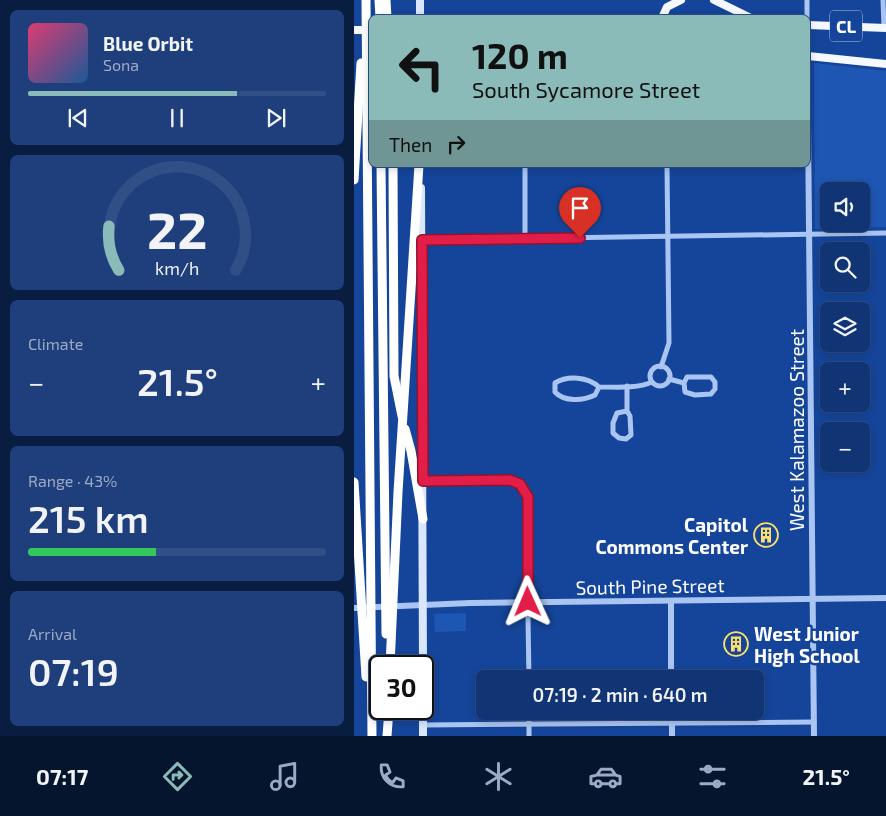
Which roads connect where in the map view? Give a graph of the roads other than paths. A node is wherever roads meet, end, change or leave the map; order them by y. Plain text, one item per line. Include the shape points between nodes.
1 (365, 0) edge
2 (379, 0) edge
3 (386, 0) edge
4 (420, 0) edge
5 (681, 0) edge
6 (714, 0) edge
7 (807, 0) edge
8 (884, 0) edge
9 (380, 15) edge
10 (387, 15) edge
11 (420, 15) edge
12 (663, 15) edge
13 (745, 15) edge
14 (807, 15) edge
15 (810, 25) edge
16 (885, 28) edge
17 (354, 30) edge
18 (369, 30) edge
19 (810, 56) edge
20 (886, 64) edge
21 (381, 167) edge
22 (392, 167) edge
23 (420, 167) edge
24 (420, 167) edge
25 (525, 167) edge
26 (668, 167) edge
27 (808, 167) edge
28 (354, 180) edge
29 (886, 233) edge
30 (809, 234) junction
31 (668, 236) junction
32 (525, 238) junction
33 (422, 240) junction
34 (661, 367) junction
35 (670, 379) junction
36 (652, 382) junction
37 (684, 383) junction
38 (598, 386) junction
39 (627, 386) junction
40 (627, 411) junction
41 (423, 481) junction
42 (354, 482) edge
43 (423, 519) junction
44 (886, 598) edge
45 (812, 599) junction
46 (671, 601) junction
47 (528, 602) junction
48 (422, 606) junction
49 (354, 608) edge
50 (386, 655) edge
51 (391, 655) edge
52 (422, 655) edge
53 (529, 670) edge
54 (671, 670) edge
55 (388, 720) edge
56 (423, 720) edge
57 (529, 720) edge
58 (814, 722) junction
59 (672, 723) junction
60 (529, 724) junction
61 (423, 726) junction
62 (371, 736) edge
63 (387, 736) edge
64 (423, 736) edge
65 (529, 736) edge
66 (672, 736) edge
67 (814, 736) edge

1 - 28 highway
1 - 62 highway
2 - 9 highway
3 - 10 highway
4 - 11 main road
5 - 12 main road via 667,7
6 - 13 main road
7 - 14 street
8 - 16 street
15 - 16 main road, CL
17 - 18 main road
19 - 20 main road
21 - 50 highway
22 - 43 highway via 396,393
23 - 33 main road
24 - 51 highway
25 - 32 street
26 - 31 street
27 - 30 street, West Kalamazoo Street
29 - 30 street
30 - 31 street
30 - 45 street, West Kalamazoo Street
31 - 32 street
31 - 34 street via 668,343
32 - 33 street
33 - 41 main road
34 - 35 street via 668,371
34 - 36 street via 653,370
35 - 36 street via 663,386
35 - 37 street
36 - 39 street
37 - 37 street via 685,392 695,395 711,394 716,389 711,377 687,377
38 - 38 street via 592,380 562,379 556,383 555,392 559,397 568,399 590,398 596,395
38 - 39 street
39 - 40 street
40 - 40 street via 631,435 626,439 619,438 613,433 613,423 617,413
41 - 43 main road
41 - 47 street via 510,480 524,487 528,497
42 - 62 highway
43 - 48 main road
44 - 45 street, South Pine Street
45 - 46 street, South Pine Street
45 - 58 street, West Kalamazoo Street
46 - 47 street, South Pine Street
46 - 54 street
47 - 48 street, South Pine Street
47 - 53 street
48 - 49 street, South Pine Street
48 - 52 main road
55 - 63 highway
56 - 61 main road
57 - 60 street
58 - 59 street
58 - 67 street, West Kalamazoo Street
59 - 60 street
59 - 66 street
60 - 61 street
60 - 65 street
61 - 64 main road

